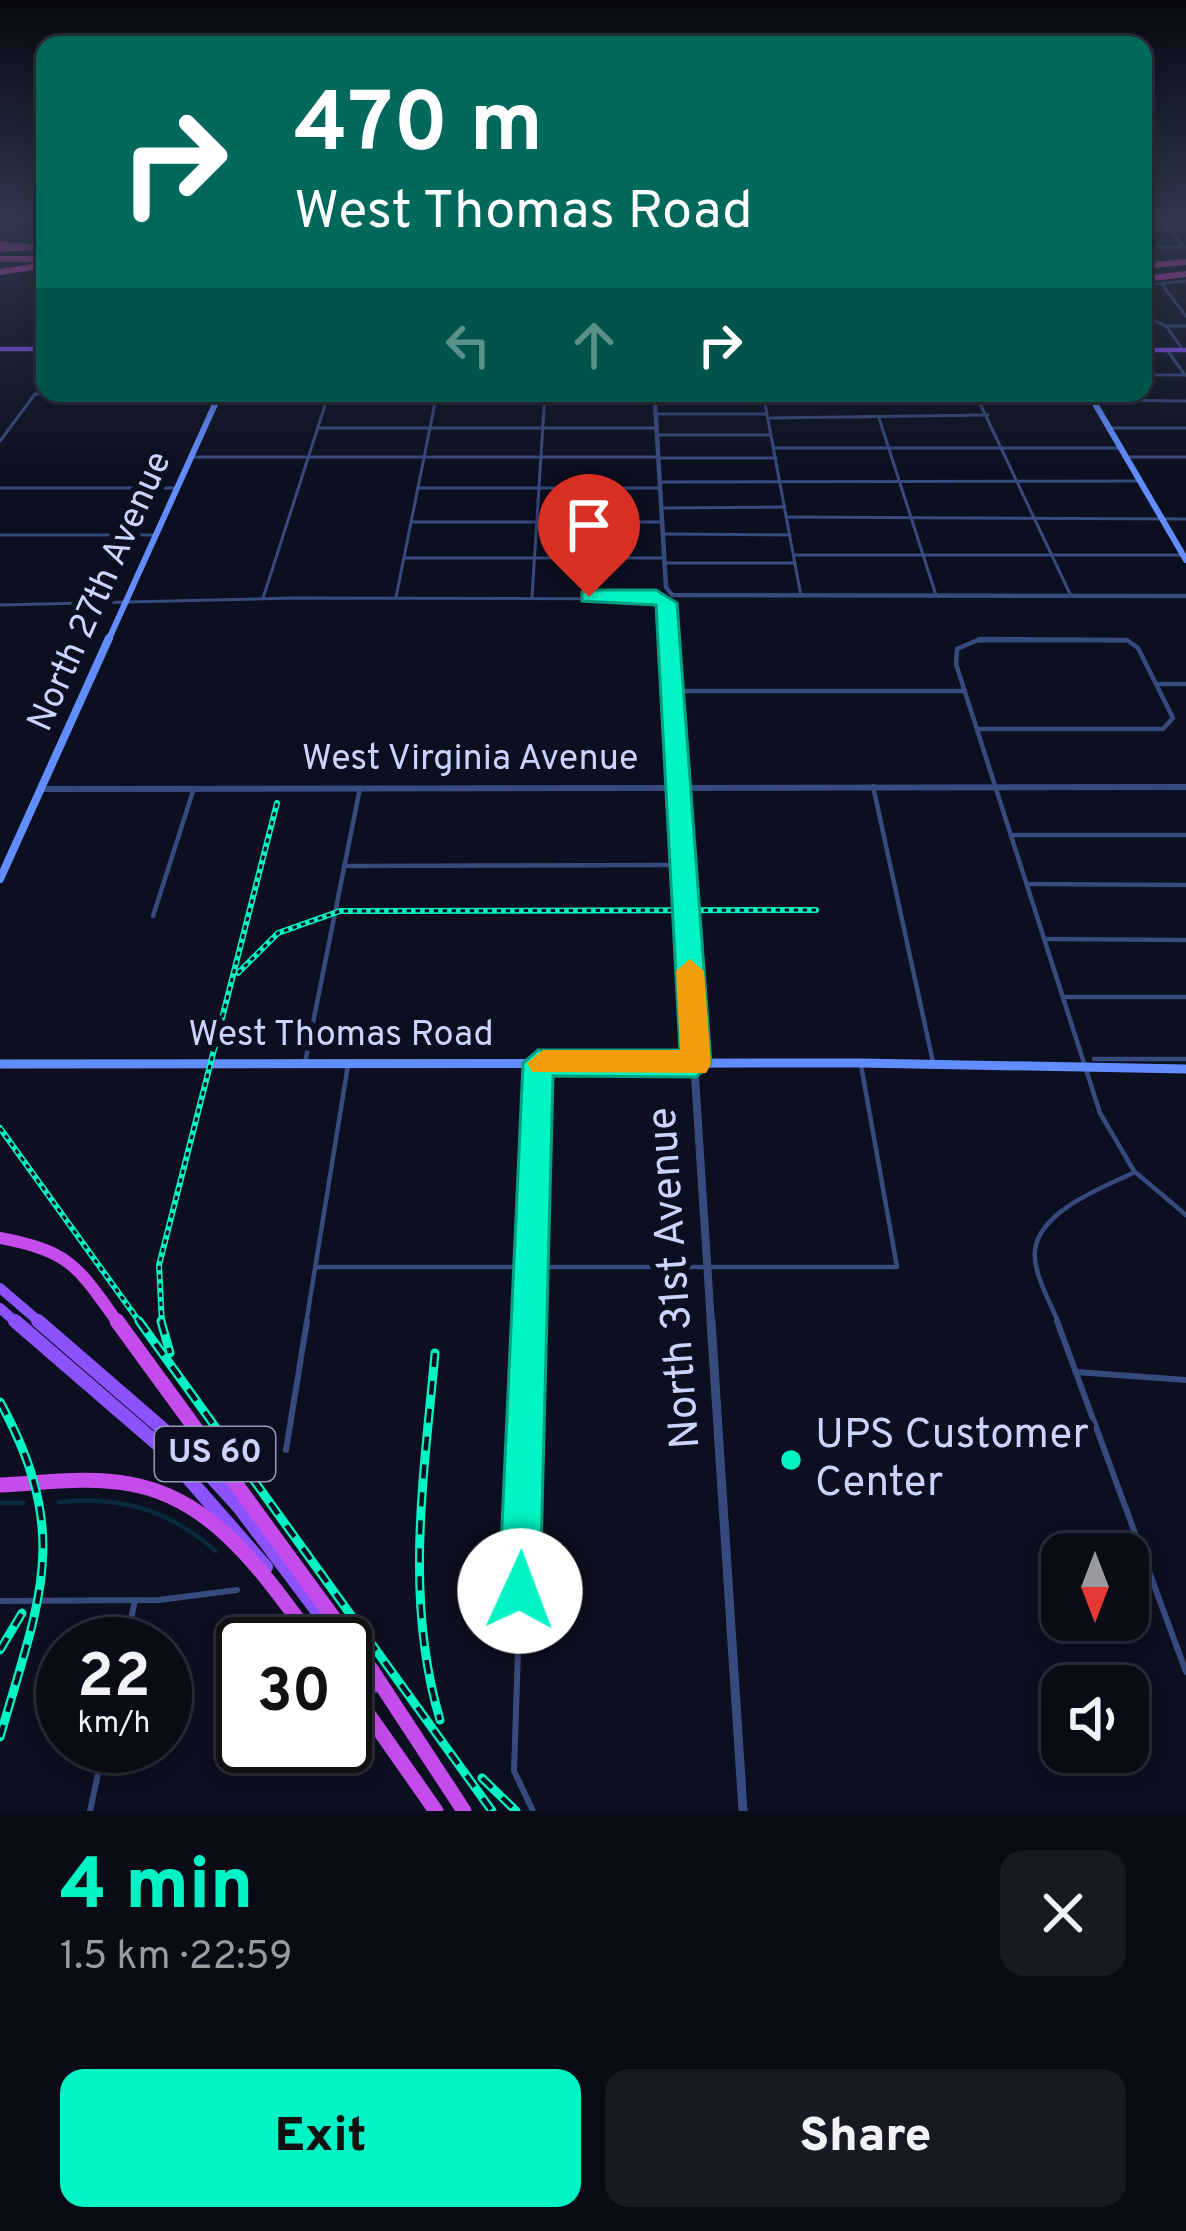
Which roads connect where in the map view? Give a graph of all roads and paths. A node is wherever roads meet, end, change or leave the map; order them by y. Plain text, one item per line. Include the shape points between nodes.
1 (1152, 321) edge
2 (1166, 326) junction
3 (1186, 326) edge
4 (0, 350) edge
5 (35, 350) edge
6 (1152, 350) edge
7 (1168, 350) junction
8 (1185, 350) edge
9 (1152, 375) edge
10 (1186, 375) edge
11 (36, 394) edge
12 (1152, 399) edge
13 (1186, 400) edge
14 (216, 402) edge
15 (325, 402) edge
16 (435, 402) edge
17 (545, 402) edge
18 (655, 402) edge
19 (765, 402) edge
20 (980, 402) edge
21 (1094, 402) edge
22 (656, 414) junction
23 (988, 415) junction
24 (767, 416) junction
25 (879, 418) junction
26 (318, 428) junction
27 (430, 428) junction
28 (543, 428) junction
29 (1109, 428) junction
30 (1186, 428) edge
31 (657, 431) junction
32 (771, 435) junction
33 (0, 441) edge
34 (774, 448) junction
35 (889, 448) junction
36 (1005, 448) junction
37 (1121, 448) junction
38 (191, 457) junction
39 (308, 457) junction
40 (424, 457) junction
41 (541, 457) junction
42 (1126, 457) junction
43 (1186, 457) edge
44 (658, 458) junction
45 (776, 458) junction
46 (899, 481) junction
47 (1019, 481) junction
48 (1140, 481) junction
49 (780, 482) junction
50 (660, 485) junction
51 (0, 488) edge
52 (177, 488) junction
53 (418, 488) junction
54 (539, 488) junction
55 (785, 507) junction
56 (662, 508) junction
57 (786, 517) junction
58 (911, 517) junction
59 (1035, 517) junction
60 (1161, 517) junction
61 (1186, 519) edge
62 (412, 522) junction
63 (537, 522) junction
64 (662, 522) junction
65 (663, 534) junction
66 (0, 535) edge
67 (157, 535) junction
68 (790, 535) junction
69 (794, 555) junction
70 (923, 555) junction
71 (1052, 555) junction
72 (405, 558) junction
73 (535, 558) junction
74 (1184, 558) edge
75 (664, 560) junction
76 (795, 563) junction
77 (666, 596) junction
78 (801, 596) junction
79 (936, 596) junction
80 (1071, 596) junction
81 (1186, 596) edge
82 (397, 597) junction
83 (532, 597) junction
84 (263, 598) junction
85 (126, 603) junction
86 (0, 605) edge
87 (1156, 684) junction
88 (1186, 684) edge
89 (673, 691) junction
90 (965, 691) junction
91 (977, 730) junction
92 (679, 786) junction
93 (873, 786) junction
94 (995, 786) junction
95 (1186, 787) edge
96 (194, 788) junction
97 (360, 788) junction
98 (42, 789) junction
99 (1011, 835) junction
100 (1186, 835) edge
101 (683, 865) junction
102 (344, 866) junction
103 (0, 879) edge
104 (1027, 884) junction
105 (1186, 885) edge
106 (153, 916) dead end
107 (1044, 939) junction
108 (1186, 940) edge
109 (1063, 997) junction
110 (1186, 997) edge
111 (1094, 1059) dead end
112 (1186, 1059) edge
113 (305, 1063) junction
114 (348, 1063) junction
115 (538, 1063) junction
116 (861, 1063) junction
117 (0, 1064) edge
118 (696, 1064) junction
119 (933, 1064) junction
120 (1113, 1064) junction
121 (1087, 1070) junction
122 (1186, 1070) edge
123 (1133, 1173) junction
124 (1186, 1215) edge
125 (0, 1238) edge
126 (316, 1267) junction
127 (530, 1267) junction
128 (708, 1269) junction
129 (0, 1288) edge
130 (0, 1308) edge
131 (1076, 1372) junction
132 (1186, 1380) edge
133 (286, 1450) dead end
134 (0, 1485) edge
135 (237, 1591) dead end
136 (0, 1600) edge
137 (136, 1600) junction
138 (132, 1617) edge
139 (296, 1617) edge
140 (300, 1617) edge
141 (321, 1617) edge
142 (1186, 1672) edge
143 (372, 1683) edge
144 (396, 1714) junction
145 (372, 1720) edge
146 (98, 1773) edge
147 (89, 1811) edge
148 (436, 1811) edge
149 (464, 1811) edge
150 (532, 1811) edge
151 (743, 1811) edge

1 - 2 street
2 - 3 street
2 - 8 street
4 - 5 main road
6 - 7 main road
7 - 8 main road
7 - 10 street
9 - 10 street
11 - 33 street
12 - 13 street
14 - 38 main road, North 27th Avenue
15 - 26 street
16 - 27 street
17 - 28 street
18 - 22 street, North 31st Avenue
19 - 24 street
20 - 23 street
21 - 29 main road
22 - 24 street
22 - 31 street, North 31st Avenue
23 - 25 street
23 - 36 street
24 - 25 street
24 - 32 street
25 - 35 street
26 - 27 street
26 - 39 street
27 - 28 street
27 - 40 street
28 - 31 street
28 - 41 street
29 - 30 street
29 - 37 main road
31 - 32 street
31 - 44 street, North 31st Avenue
32 - 34 street
34 - 35 street
34 - 45 street
35 - 36 street
35 - 46 street
36 - 37 street
36 - 47 street
37 - 42 main road
38 - 39 street
38 - 52 main road, North 27th Avenue
39 - 40 street
39 - 84 street
40 - 41 street
40 - 53 street
41 - 44 street
41 - 54 street
42 - 43 street
42 - 48 main road
44 - 45 street
44 - 50 street, North 31st Avenue
45 - 49 street
46 - 47 street
46 - 49 street
46 - 58 street
47 - 48 street
47 - 59 street
48 - 60 main road
49 - 50 street
49 - 55 street
50 - 54 street
50 - 56 street, North 31st Avenue
51 - 52 street
52 - 67 main road, North 27th Avenue
53 - 54 street
53 - 62 street
54 - 63 street
55 - 56 street
55 - 57 street
56 - 64 street, North 31st Avenue
57 - 58 street
57 - 68 street
58 - 59 street
58 - 70 street
59 - 60 street
59 - 71 street
60 - 61 street
60 - 74 main road
62 - 63 street
62 - 72 street
63 - 64 street
63 - 73 street
64 - 65 street, North 31st Avenue
65 - 68 street
65 - 75 street, North 31st Avenue
66 - 67 street
67 - 85 main road, North 27th Avenue
68 - 69 street
69 - 70 street
69 - 76 street
70 - 71 street
70 - 79 street
71 - 74 street
71 - 80 street
72 - 73 street
72 - 82 street
73 - 75 street
73 - 83 street
75 - 76 street
75 - 77 street, North 31st Avenue
76 - 78 street
77 - 78 street
77 - 83 street
77 - 89 street, North 31st Avenue
78 - 79 street
79 - 80 street
80 - 81 street
82 - 83 street
82 - 84 street
84 - 85 street
85 - 86 street
85 - 98 main road, North 27th Avenue
87 - 88 street
87 - 90 street via 1127,640 966,642 956,664
87 - 91 street via 1172,725
89 - 90 street
89 - 92 street, North 31st Avenue
90 - 91 street
91 - 94 street
92 - 93 street, West Virginia Avenue
92 - 97 street, West Virginia Avenue
92 - 101 street, North 31st Avenue
93 - 94 street, West Virginia Avenue
93 - 119 street
94 - 95 street, West Virginia Avenue
94 - 99 street
96 - 97 street, West Virginia Avenue
96 - 98 street, West Virginia Avenue
96 - 106 street
97 - 102 street
98 - 103 main road, North 27th Avenue
99 - 100 street
99 - 104 street
101 - 102 street
101 - 118 street, North 31st Avenue
102 - 113 street
104 - 105 street
104 - 107 street
107 - 108 street
107 - 109 street
109 - 110 street
109 - 121 street
111 - 120 street, West Thomas Road
112 - 120 street, West Thomas Road
113 - 114 main road, West Thomas Road
113 - 117 main road, West Thomas Road
114 - 115 main road, West Thomas Road
114 - 126 street
115 - 118 main road, West Thomas Road
115 - 127 street
116 - 118 main road, West Thomas Road
116 - 119 main road, West Thomas Road
116 - 128 street via 897,1267
118 - 128 street, North 31st Avenue
119 - 121 main road, West Thomas Road
120 - 121 main road, West Thomas Road
120 - 122 main road, West Thomas Road
121 - 123 street via 1104,1125
123 - 124 street
123 - 131 street via 1054,1217 1036,1243 1046,1300
125 - 144 highway, US 60 via 51,1248 80,1270
126 - 127 street
126 - 133 street
127 - 128 street
127 - 150 street via 515,1784
128 - 151 street, North 31st Avenue
129 - 141 main road via 194,1457
130 - 140 main road via 181,1466
131 - 132 street
131 - 142 street
134 - 139 highway, US 60 via 122,1483 180,1498 247,1557
135 - 137 street
136 - 137 street
137 - 138 street
143 - 144 main road
144 - 149 highway, US 60
145 - 148 highway
146 - 147 street

